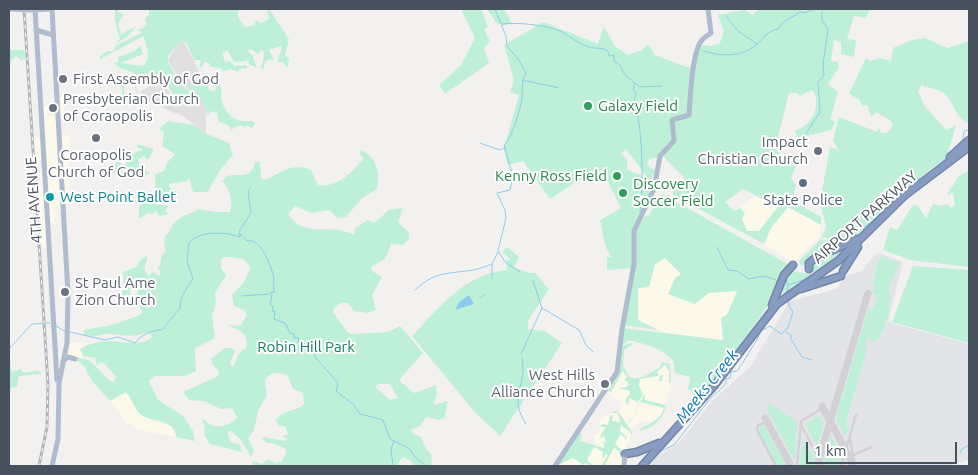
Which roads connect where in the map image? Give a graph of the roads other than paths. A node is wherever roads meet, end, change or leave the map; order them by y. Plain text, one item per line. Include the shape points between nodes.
1 (9, 9) edge
2 (52, 9) edge
3 (708, 9) edge
4 (34, 10) edge
5 (36, 30) junction
6 (53, 35) junction
7 (969, 140) edge
8 (969, 149) edge
9 (910, 192) junction
10 (896, 207) junction
11 (883, 217) junction
12 (792, 265) dead end
13 (808, 267) dead end
14 (787, 297) junction
15 (754, 332) junction
16 (70, 356) junction
17 (63, 361) junction
18 (57, 389) junction
19 (675, 429) junction
20 (625, 454) joint
21 (52, 466) edge
22 (555, 466) edge
23 (624, 466) edge
24 (644, 466) edge

1 - 4 main road, bridge
2 - 4 main road
2 - 6 main road
3 - 22 main road via 711,33 698,46 689,115 672,120 674,141 660,156 654,189 634,231 634,265 617,372
4 - 5 main road, 4TH AVENUE
5 - 6 main road
5 - 18 main road, 4TH AVENUE
6 - 16 main road
7 - 9 highway
8 - 9 highway, AIRPORT PARKWAY
8 - 10 highway, AIRPORT PARKWAY
9 - 11 highway, AIRPORT PARKWAY
10 - 14 highway, AIRPORT PARKWAY via 844,258
10 - 14 highway via 857,248 842,273
11 - 13 highway via 856,240 815,258
11 - 15 highway, AIRPORT PARKWAY via 838,261 782,299
12 - 15 highway via 784,275 773,304
14 - 24 highway, AIRPORT PARKWAY via 768,316 717,384
15 - 19 highway, AIRPORT PARKWAY via 714,386
16 - 17 main road
16 - 17 main road
17 - 18 main road
18 - 21 main road via 57,436
19 - 20 highway via 653,446
19 - 24 highway, AIRPORT PARKWAY
20 - 23 main road

